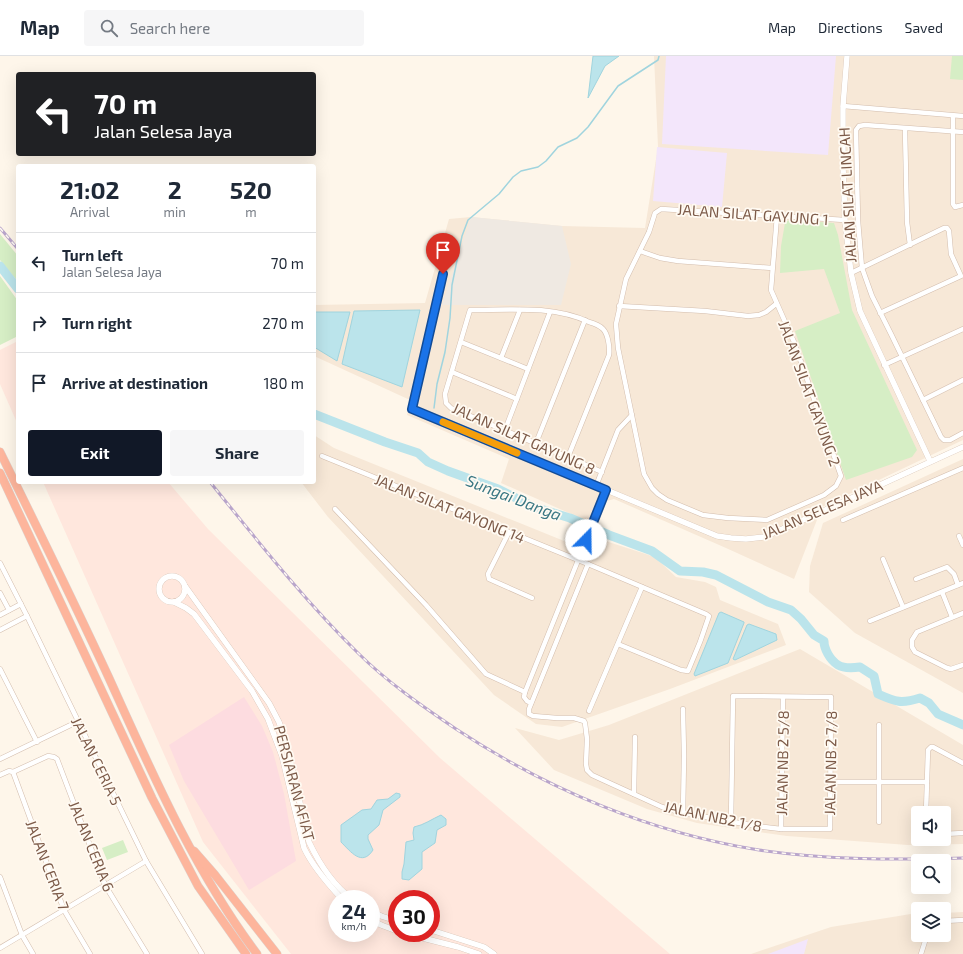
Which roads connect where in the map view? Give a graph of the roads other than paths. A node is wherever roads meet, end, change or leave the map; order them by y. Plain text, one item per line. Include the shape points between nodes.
1 (847, 56) edge
2 (843, 106) junction
3 (952, 116) junction
4 (963, 116) edge
5 (905, 128) junction
6 (953, 131) junction
7 (963, 132) edge
8 (963, 205) edge
9 (777, 216) junction
10 (845, 220) junction
11 (910, 245) junction
12 (640, 251) junction
13 (447, 259) dead end
14 (772, 268) junction
15 (862, 268) junction
16 (851, 273) junction
17 (776, 304) junction
18 (619, 306) junction
19 (520, 310) junction
20 (550, 312) junction
21 (880, 314) junction
22 (585, 320) junction
23 (963, 329) edge
24 (462, 342) junction
25 (501, 358) junction
26 (902, 358) junction
27 (884, 365) junction
28 (528, 369) junction
29 (452, 372) junction
30 (963, 380) edge
31 (517, 399) junction
32 (923, 400) junction
33 (412, 409) joint
34 (632, 415) junction
35 (505, 430) junction
36 (963, 434) edge
37 (536, 443) junction
38 (963, 447) edge
39 (0, 452) edge
40 (322, 456) dead end
41 (568, 457) junction
42 (930, 461) junction
43 (963, 468) edge
44 (602, 472) junction
45 (0, 473) edge
46 (596, 486) junction
47 (606, 490) junction
48 (335, 509) dead end
49 (843, 520) dead end
50 (509, 532) junction
51 (959, 536) dead end
52 (963, 545) edge
53 (578, 559) junction
54 (883, 559) dead end
55 (0, 563) edge
56 (588, 564) junction
57 (916, 579) dead end
58 (960, 584) edge
59 (185, 586) junction
60 (642, 587) junction
61 (942, 592) junction
62 (0, 593) edge
63 (532, 598) dead end
64 (174, 602) junction
65 (21, 604) junction
66 (903, 607) junction
67 (9, 610) junction
68 (963, 613) edge
69 (0, 615) edge
70 (27, 616) junction
71 (952, 617) junction
72 (870, 621) dead end
73 (0, 630) edge
74 (618, 644) junction
75 (963, 665) edge
76 (0, 669) edge
77 (525, 692) junction
78 (783, 697) junction
79 (531, 703) junction
80 (683, 709) dead end
81 (589, 711) dead end
82 (79, 722) junction
83 (879, 726) dead end
84 (635, 737) dead end
85 (37, 742) junction
86 (0, 759) edge
87 (963, 763) edge
88 (13, 772) junction
89 (295, 775) junction
90 (0, 776) edge
91 (287, 776) junction
92 (830, 782) junction
93 (879, 782) junction
94 (927, 782) junction
95 (297, 785) junction
96 (289, 786) junction
97 (634, 794) junction
98 (926, 806) edge
99 (682, 813) junction
100 (731, 822) junction
101 (879, 822) dead end
102 (781, 829) junction
103 (830, 829) joint
104 (963, 833) edge
105 (951, 834) edge
106 (186, 841) junction
107 (315, 856) junction
108 (310, 860) junction
109 (146, 861) junction
110 (0, 877) edge
111 (105, 885) junction
112 (334, 890) edge
113 (343, 890) edge
114 (64, 910) junction
115 (963, 920) edge
116 (951, 921) edge
117 (440, 933) edge
118 (22, 935) junction
119 (438, 942) edge
120 (925, 942) edge
121 (0, 948) edge
122 (489, 953) edge
123 (33, 954) edge
124 (90, 954) edge
125 (146, 954) edge
126 (202, 954) edge
127 (246, 954) edge
128 (257, 954) edge
129 (277, 954) edge
130 (479, 954) edge
131 (921, 954) edge

1 - 2 street, JALAN SILAT LINCAH
2 - 3 street
2 - 10 street, JALAN SILAT LINCAH
3 - 4 street
3 - 6 street
5 - 6 street
5 - 11 street via 907,222
5 - 15 street via 865,125 859,126 856,130
6 - 7 street
6 - 8 street via 953,204 955,207
9 - 10 street, JALAN SILAT GAYUNG 1
9 - 12 street, JALAN SILAT GAYUNG 1 via 661,209 655,214
9 - 14 street, JALAN SILAT GAYUNG 2
10 - 16 street, JALAN SILAT LINCAH
11 - 15 street
11 - 21 street via 947,228 951,254 961,276
12 - 14 street via 678,261
12 - 18 street via 626,279
13 - 33 street
14 - 17 street, JALAN SILAT GAYUNG 2 via 771,290
15 - 16 street
15 - 21 street
16 - 27 street, JALAN SILAT LINCAH via 860,311
17 - 18 street via 766,312 748,316
17 - 34 street, JALAN SILAT GAYUNG 2 via 794,342 841,476 836,486 824,495 767,520 704,515 667,500 652,488 644,474
18 - 34 street via 616,324 618,348
19 - 20 street
19 - 24 street via 470,310
19 - 25 street
20 - 22 street via 574,315
20 - 28 street
21 - 26 street
22 - 37 street
22 - 41 street via 602,328 610,350
23 - 26 street
24 - 25 street
24 - 29 street
25 - 28 street
26 - 27 street
26 - 32 street
27 - 42 street, JALAN SILAT LINCAH
28 - 31 street
29 - 31 street
29 - 35 street, JALAN SILAT GAYUNG 8 via 445,394 446,403 451,408
30 - 32 street
31 - 35 street
32 - 36 street via 944,440
33 - 46 street, JALAN SELESA JAYA
34 - 44 street via 618,430
35 - 37 street, JALAN SILAT GAYUNG 8
37 - 41 street, JALAN SILAT GAYUNG 8
38 - 42 street, JALAN SELESA JAYA
39 - 106 highway
40 - 50 street, JALAN SILAT GAYONG 14
41 - 44 street, JALAN SILAT GAYUNG 8
42 - 47 street, JALAN SELESA JAYA via 764,537 746,539 717,536
43 - 49 street
44 - 46 street
45 - 127 highway via 152,798 198,886
46 - 47 street, JALAN SELESA JAYA
47 - 53 street
48 - 77 street via 486,674
50 - 53 street, JALAN SILAT GAYONG 14
50 - 63 street via 488,574 489,579
51 - 52 street
53 - 56 street, JALAN SILAT GAYONG 14
53 - 77 street
54 - 66 street
55 - 65 street, JALAN CERIA 5
56 - 60 street, JALAN SILAT GAYONG 14
56 - 79 street
57 - 58 street via 948,567
58 - 61 street
59 - 64 street via 182,598
59 - 64 street, PERSIARAN AFIAT via 180,578 172,575 161,581 159,589 162,597
59 - 89 street, PERSIARAN AFIAT via 269,703 279,722
60 - 74 street
60 - 74 street, JALAN SILAT GAYONG 14 via 709,616 689,669 684,671
61 - 66 street
61 - 71 street
62 - 67 street
64 - 91 street, PERSIARAN AFIAT via 194,614 252,691 272,730
65 - 67 street
65 - 70 street, JALAN CERIA 5
66 - 72 street
67 - 69 street
68 - 71 street
70 - 73 street
70 - 82 street, JALAN CERIA 5
71 - 75 street via 917,632 912,640 912,647 915,652 947,668
74 - 81 street
76 - 85 street
77 - 79 street via 525,699
78 - 92 street, JALAN NB 2 7/8 via 831,697
78 - 100 street via 733,696
78 - 102 street, JALAN NB 2 5/8
79 - 97 street, JALAN NB2 1/8 via 529,714 533,716 574,718 584,721 587,770 592,775
80 - 99 street
82 - 85 street
82 - 109 street, JALAN CERIA 5
83 - 93 street
84 - 97 street
85 - 86 street
87 - 94 street via 931,747 928,750
88 - 90 street via 9,771
88 - 111 street, JALAN CERIA 6 via 48,756 54,757
88 - 114 street, JALAN CERIA 7
89 - 91 street
89 - 95 street, PERSIARAN AFIAT
91 - 96 street, PERSIARAN AFIAT
92 - 93 street
92 - 103 street, JALAN NB 2 7/8
93 - 94 street
93 - 101 street
94 - 98 street
95 - 96 street
95 - 107 street, PERSIARAN AFIAT via 309,842
96 - 108 street, PERSIARAN AFIAT via 304,848
97 - 99 street, JALAN NB2 1/8
99 - 100 street, JALAN NB2 1/8
100 - 102 street, JALAN NB2 1/8
102 - 103 street, JALAN NB2 1/8
104 - 105 street
106 - 128 highway via 213,888
106 - 129 highway
107 - 108 street
107 - 113 street, PERSIARAN AFIAT
108 - 112 street, PERSIARAN AFIAT
109 - 111 street
109 - 126 street, JALAN CERIA 5
110 - 118 street
111 - 114 street
111 - 125 street, JALAN CERIA 6
114 - 118 street
114 - 124 street, JALAN CERIA 7
115 - 116 street
117 - 122 street via 484,947
118 - 121 street
118 - 123 street
119 - 130 street
120 - 131 street

